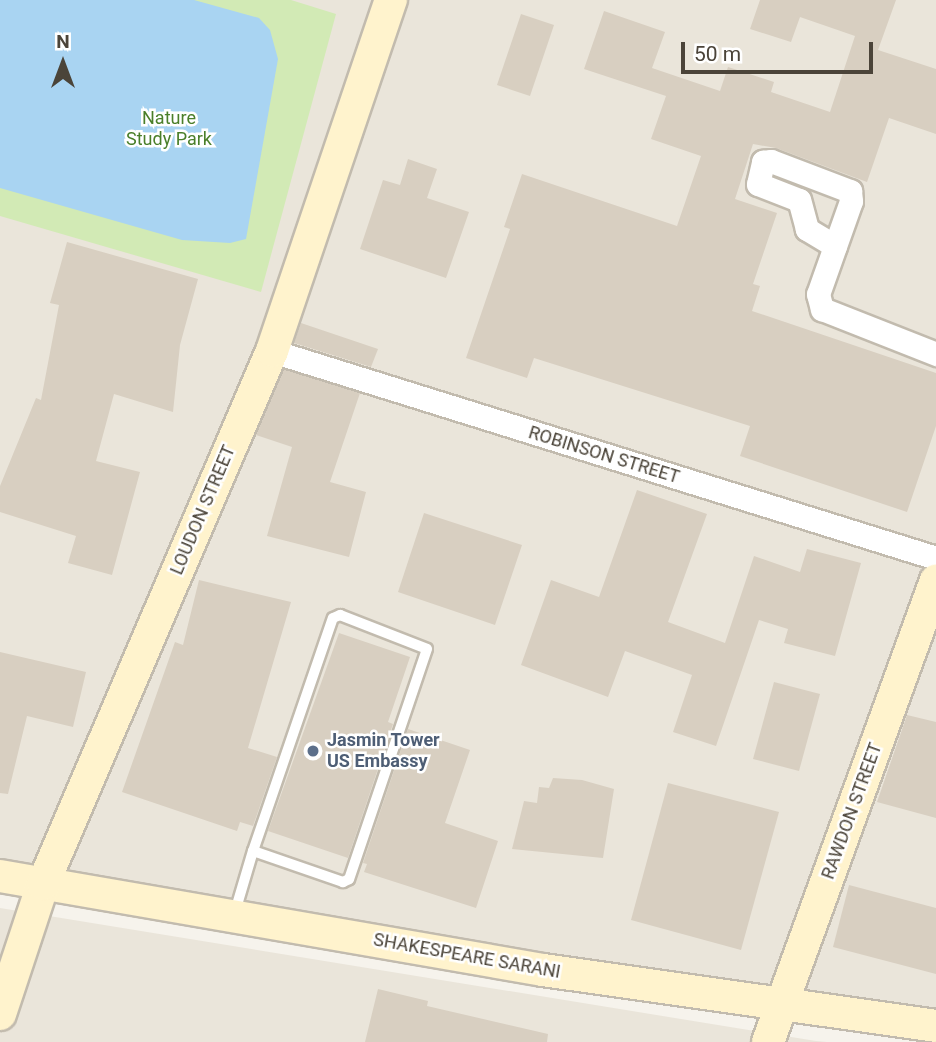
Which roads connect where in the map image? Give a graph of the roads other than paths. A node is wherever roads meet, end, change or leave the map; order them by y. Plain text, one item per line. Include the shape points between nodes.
1 (391, 0) edge
2 (835, 246) dead end
3 (272, 351) junction
4 (936, 354) edge
5 (936, 558) edge
6 (936, 580) edge
7 (253, 851) junction
8 (0, 876) edge
9 (43, 884) junction
10 (234, 917) junction
11 (782, 1004) junction
12 (0, 1014) edge
13 (936, 1026) edge
14 (768, 1042) edge

1 - 3 main road, LOUDON STREET
2 - 4 street via 818,295 822,309
3 - 5 street, ROBINSON STREET
3 - 9 main road, LOUDON STREET
6 - 11 main road, RAWDON STREET
7 - 7 lane via 333,618 340,615 427,649 349,879 343,882
7 - 10 lane
8 - 9 main road, SHAKESPEARE SARANI
9 - 10 main road, SHAKESPEARE SARANI
9 - 12 main road, LOUDON STREET
10 - 11 main road, SHAKESPEARE SARANI via 543,970
11 - 13 main road, SHAKESPEARE SARANI
11 - 14 main road, RAWDON STREET

